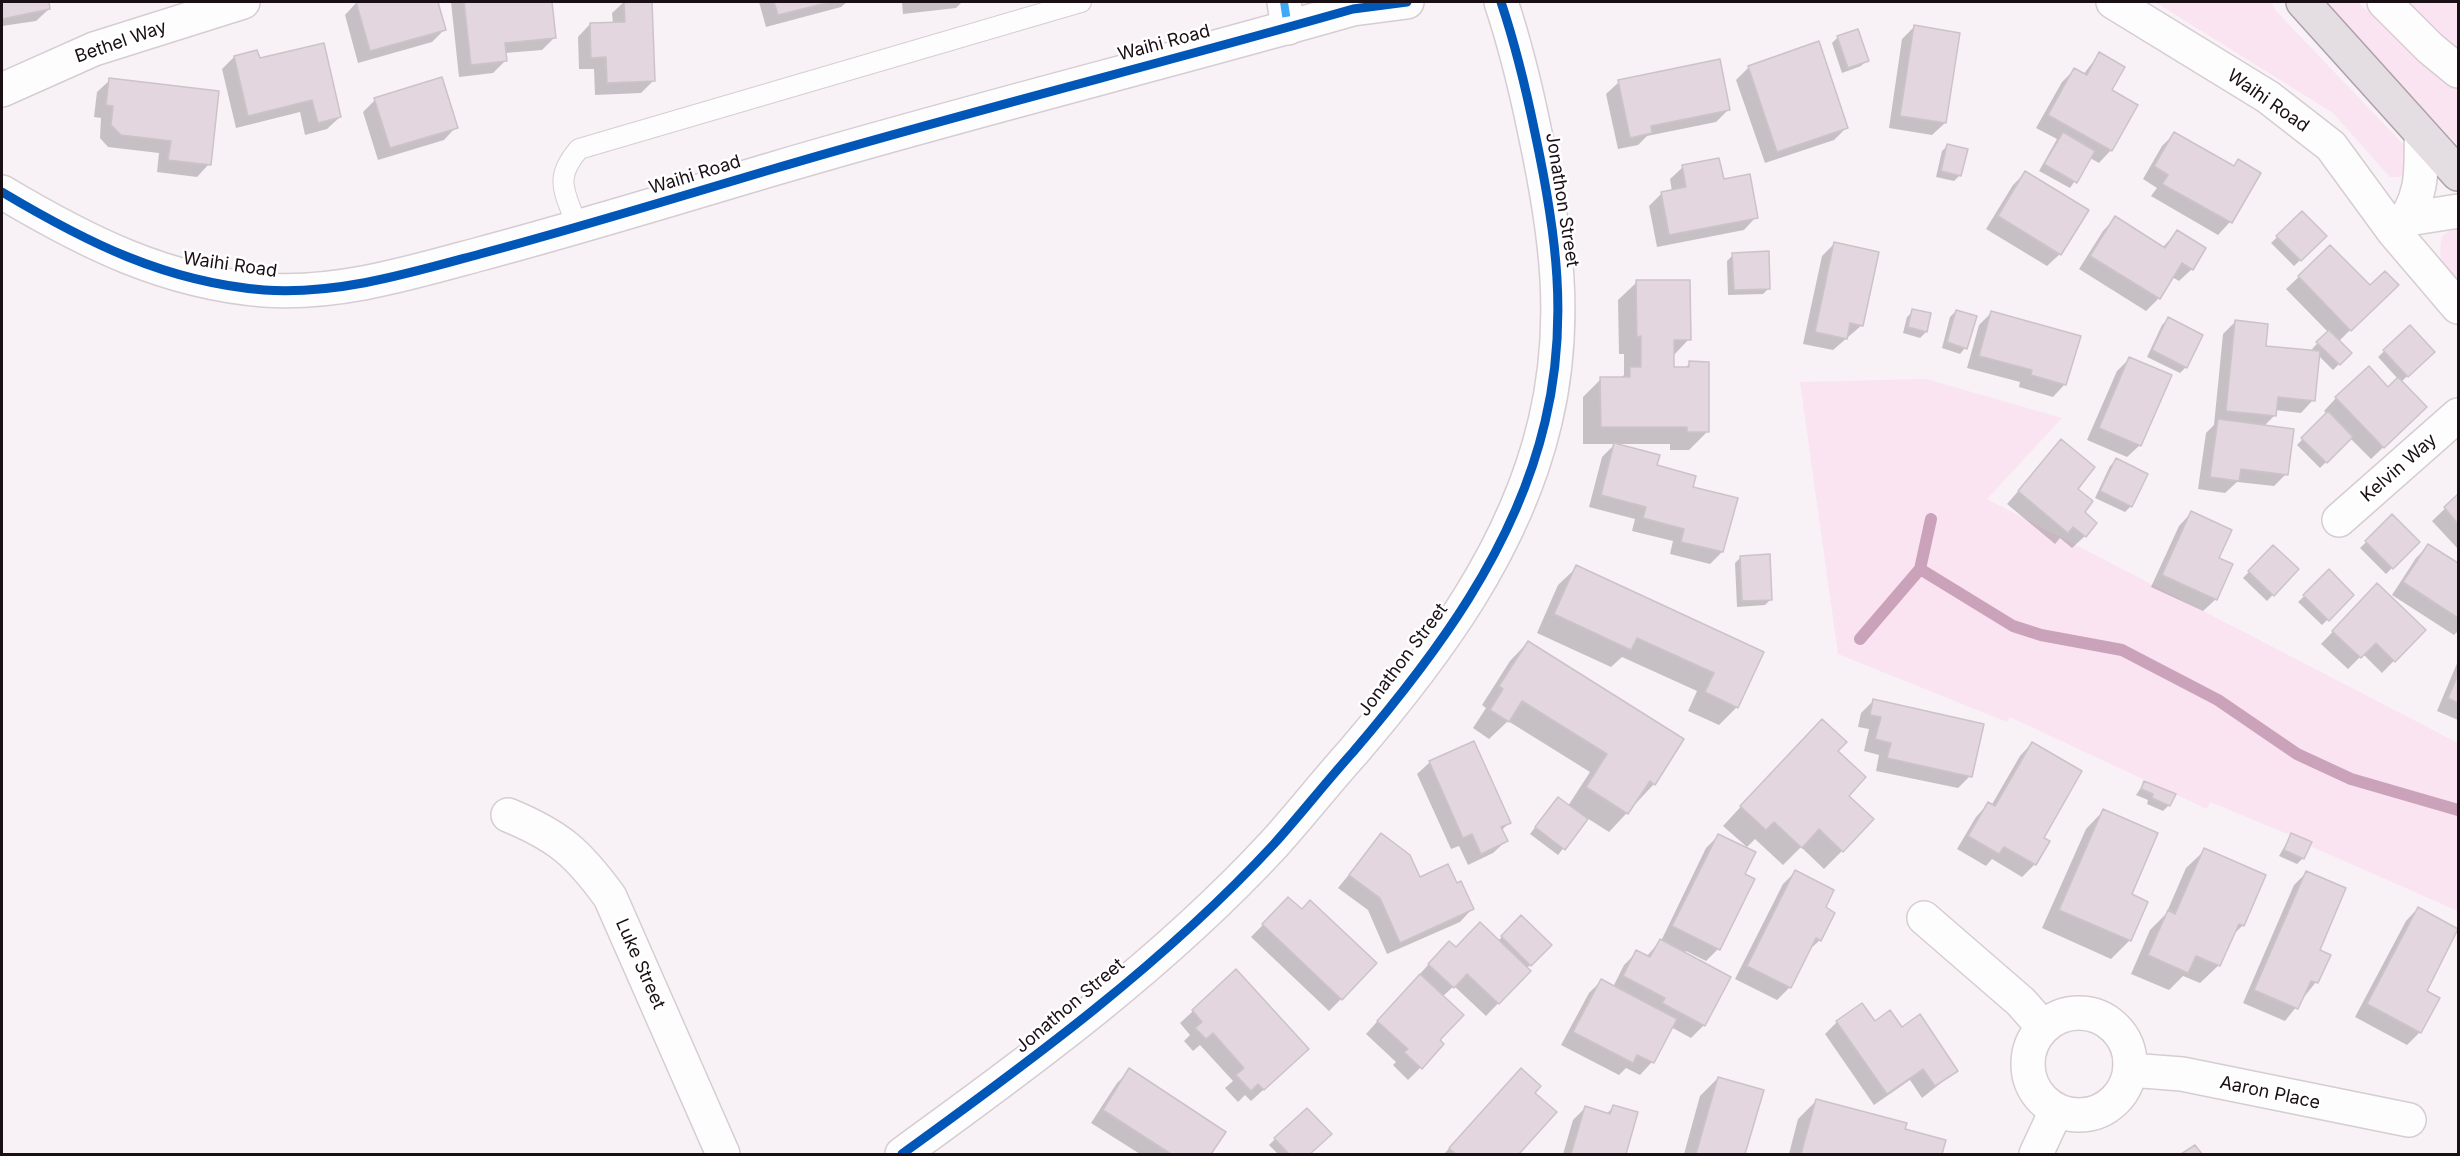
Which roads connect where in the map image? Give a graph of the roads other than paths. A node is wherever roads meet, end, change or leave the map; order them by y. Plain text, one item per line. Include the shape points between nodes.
1 (243, 2) edge
2 (1081, 2) edge
3 (1407, 2) edge
4 (1501, 2) edge
5 (2113, 2) edge
6 (2303, 2) edge
7 (2384, 2) edge
8 (1286, 15) edge
9 (2458, 71) edge
10 (2, 90) edge
11 (2421, 134) junction
12 (2458, 174) edge
13 (2, 193) edge
14 (2458, 211) edge
15 (2401, 225) junction
16 (577, 227) junction
17 (2458, 308) edge
18 (2458, 415) edge
19 (2338, 520) dead end
20 (508, 815) dead end
21 (1924, 918) dead end
22 (2043, 1027) junction
23 (2130, 1070) junction
24 (2056, 1111) junction
25 (2409, 1120) dead end
26 (723, 1155) edge
27 (902, 1155) edge
28 (2036, 1155) edge

1 - 10 street, Bethel Way via 94,49
2 - 16 lane via 579,149 565,165 562,178
3 - 8 street, Waihi Road
4 - 27 street, Jonathon Street via 1525,85 1545,180 1557,248 1558,296 1557,337 1545,422 1530,474 1493,559 1459,615 1398,698 1273,844 1157,956 1036,1058
5 - 15 street, Waihi Road via 2268,97 2331,146
6 - 11 highway
7 - 9 street
8 - 16 street, Waihi Road
11 - 12 highway
11 - 15 street via 2422,173
13 - 16 street, Waihi Road via 59,226 131,260 181,277 266,290 314,290 392,278
14 - 15 street
15 - 17 street, Waihi Road
18 - 19 street, Kelvin Way
20 - 26 street, Luke Street via 564,843 588,866 610,897
21 - 22 street via 2021,1002
22 - 23 street via 2065,1015 2090,1014 2102,1018 2121,1035
22 - 24 street via 2029,1049 2028,1076 2043,1101
23 - 24 street via 2121,1094 2100,1111 2079,1115
23 - 25 street, Aaron Place via 2182,1074
24 - 28 street

